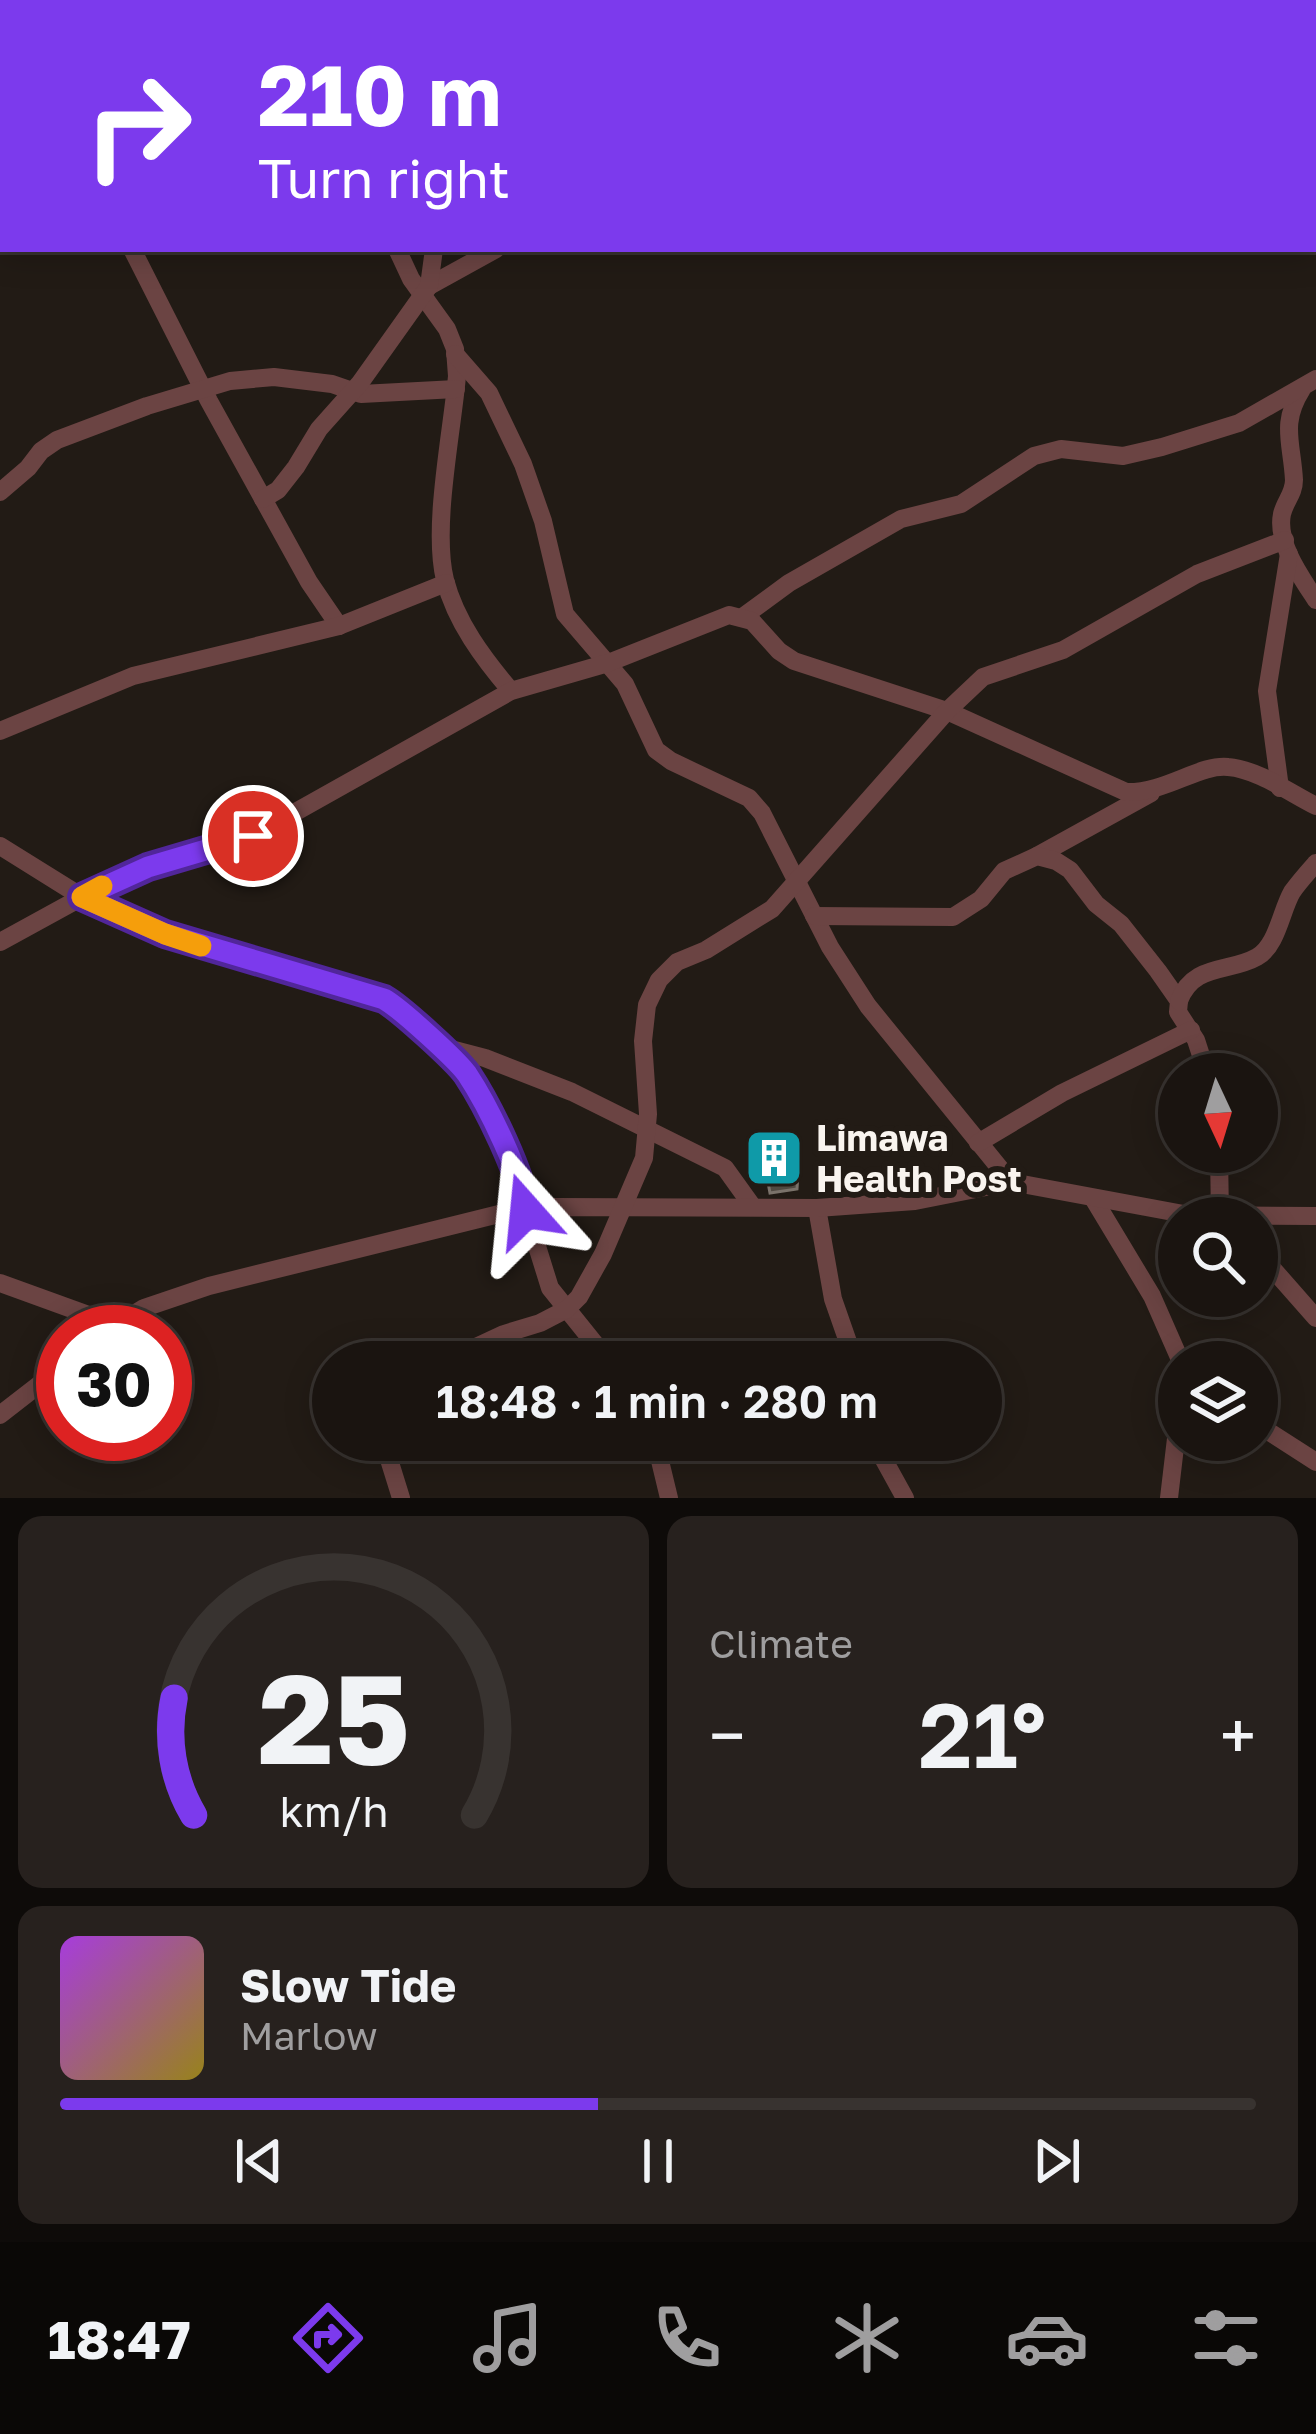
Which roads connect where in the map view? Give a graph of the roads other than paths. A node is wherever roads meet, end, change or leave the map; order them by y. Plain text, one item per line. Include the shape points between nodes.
1 (134, 252) edge
2 (399, 252) edge
3 (433, 252) edge
4 (491, 252) edge
5 (425, 290) junction
6 (455, 354) junction
7 (1310, 382) edge
8 (202, 388) junction
9 (456, 389) junction
10 (353, 391) junction
11 (0, 492) edge
12 (263, 499) junction
13 (1287, 547) junction
14 (446, 584) junction
15 (1316, 600) edge
16 (744, 616) junction
17 (339, 626) junction
18 (608, 663) junction
19 (511, 691) junction
20 (947, 711) junction
21 (0, 731) edge
22 (1280, 788) junction
23 (1151, 793) junction
24 (1316, 806) edge
25 (0, 846) edge
26 (1037, 856) junction
27 (1316, 863) edge
28 (796, 880) junction
29 (82, 897) junction
30 (814, 916) junction
31 (0, 942) edge
32 (1178, 1001) junction
33 (1191, 1030) junction
34 (435, 1045) junction
35 (1200, 1053) edge
36 (648, 1130) junction
37 (978, 1143) junction
38 (1011, 1182) junction
39 (524, 1186) junction
40 (1093, 1198) junction
41 (554, 1207) junction
42 (623, 1207) junction
43 (753, 1207) junction
44 (817, 1208) junction
45 (1158, 1208) edge
46 (526, 1211) junction
47 (1278, 1216) edge
48 (1316, 1216) edge
49 (1278, 1275) edge
50 (0, 1283) edge
51 (54, 1305) edge
52 (153, 1305) edge
53 (567, 1309) junction
54 (1316, 1318) edge
55 (493, 1341) edge
56 (597, 1341) edge
57 (848, 1341) edge
58 (1172, 1341) edge
59 (36, 1387) edge
60 (0, 1415) edge
61 (1278, 1438) edge
62 (390, 1461) edge
63 (660, 1461) edge
64 (885, 1461) edge
65 (1173, 1461) edge
66 (1316, 1462) edge
67 (401, 1498) edge
68 (669, 1498) edge
69 (905, 1498) edge
70 (1169, 1498) edge

1 - 8 street
2 - 5 street
3 - 5 street
4 - 5 street
5 - 6 street
5 - 10 street
6 - 9 street
6 - 18 street via 489,393 523,464 565,614
7 - 13 street via 1287,425 1294,490 1282,511
7 - 16 street via 1239,423 1162,447 1123,456 1061,449 1034,456 962,504 902,518
8 - 10 street via 274,377
8 - 11 street via 57,440
8 - 12 street
9 - 10 street
9 - 14 street via 441,544
10 - 12 street
12 - 17 street
13 - 15 street
13 - 20 street via 1198,574 1063,650 983,676
13 - 22 street via 1267,691
14 - 17 street
14 - 19 street via 470,637
16 - 18 street via 728,615
16 - 20 street via 794,661
17 - 21 street via 133,676
18 - 19 street
18 - 28 street via 656,750 749,798
19 - 29 street via 253,836 137,871
20 - 23 street via 1126,792
20 - 28 street
22 - 23 street via 1231,766
22 - 24 street
23 - 26 street
25 - 29 street
26 - 30 street via 1004,871 953,917
26 - 32 street via 1078,878
27 - 32 street via 1259,957 1200,976
28 - 30 street
28 - 36 street via 772,909 659,980 646,1005
29 - 31 street
29 - 34 street via 165,934 384,999
30 - 37 street via 868,1006
32 - 33 street
33 - 35 street
33 - 37 street
34 - 36 street via 572,1092
34 - 39 street via 468,1076
36 - 42 street
36 - 43 street via 725,1168
37 - 38 street
38 - 40 street
38 - 44 street via 915,1201
39 - 41 street
39 - 46 street
40 - 45 street
40 - 58 street
41 - 42 street
41 - 46 street
42 - 43 street
42 - 53 street
43 - 44 street
44 - 57 street
46 - 52 street
46 - 53 street via 541,1267
47 - 48 street
49 - 54 street
50 - 51 street
53 - 55 street
53 - 56 street
59 - 60 street
61 - 66 street
62 - 67 street
63 - 68 street
64 - 69 street
65 - 70 street

